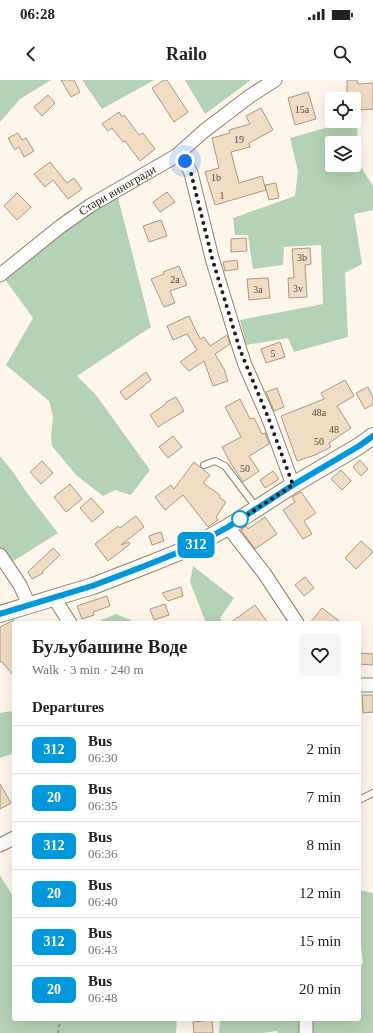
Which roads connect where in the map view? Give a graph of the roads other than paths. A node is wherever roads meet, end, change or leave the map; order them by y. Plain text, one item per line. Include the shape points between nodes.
1 (275, 80) edge
2 (179, 154) junction
3 (0, 275) edge
4 (373, 436) edge
5 (204, 466) dead end
6 (293, 485) junction
7 (257, 509) junction
8 (228, 527) junction
9 (0, 555) edge
10 (54, 598) junction
11 (30, 605) junction
12 (0, 614) edge
13 (69, 621) edge
14 (295, 621) edge
15 (361, 685) edge
16 (373, 685) edge
17 (373, 793) edge
18 (361, 799) edge
19 (12, 839) edge
20 (0, 845) edge
21 (306, 1021) edge
22 (306, 1033) edge

1 - 2 street, Стари виногради via 197,136
2 - 3 street, Стари виногради via 92,205 61,226
2 - 6 street via 191,173 212,258 240,350
4 - 6 street
5 - 7 lane via 215,462 225,466
6 - 7 street
7 - 8 street
8 - 10 street via 176,554
8 - 14 street via 264,573
9 - 11 street
10 - 11 street
10 - 13 street
11 - 12 street
15 - 16 street
17 - 18 lane
19 - 20 street
21 - 22 street

